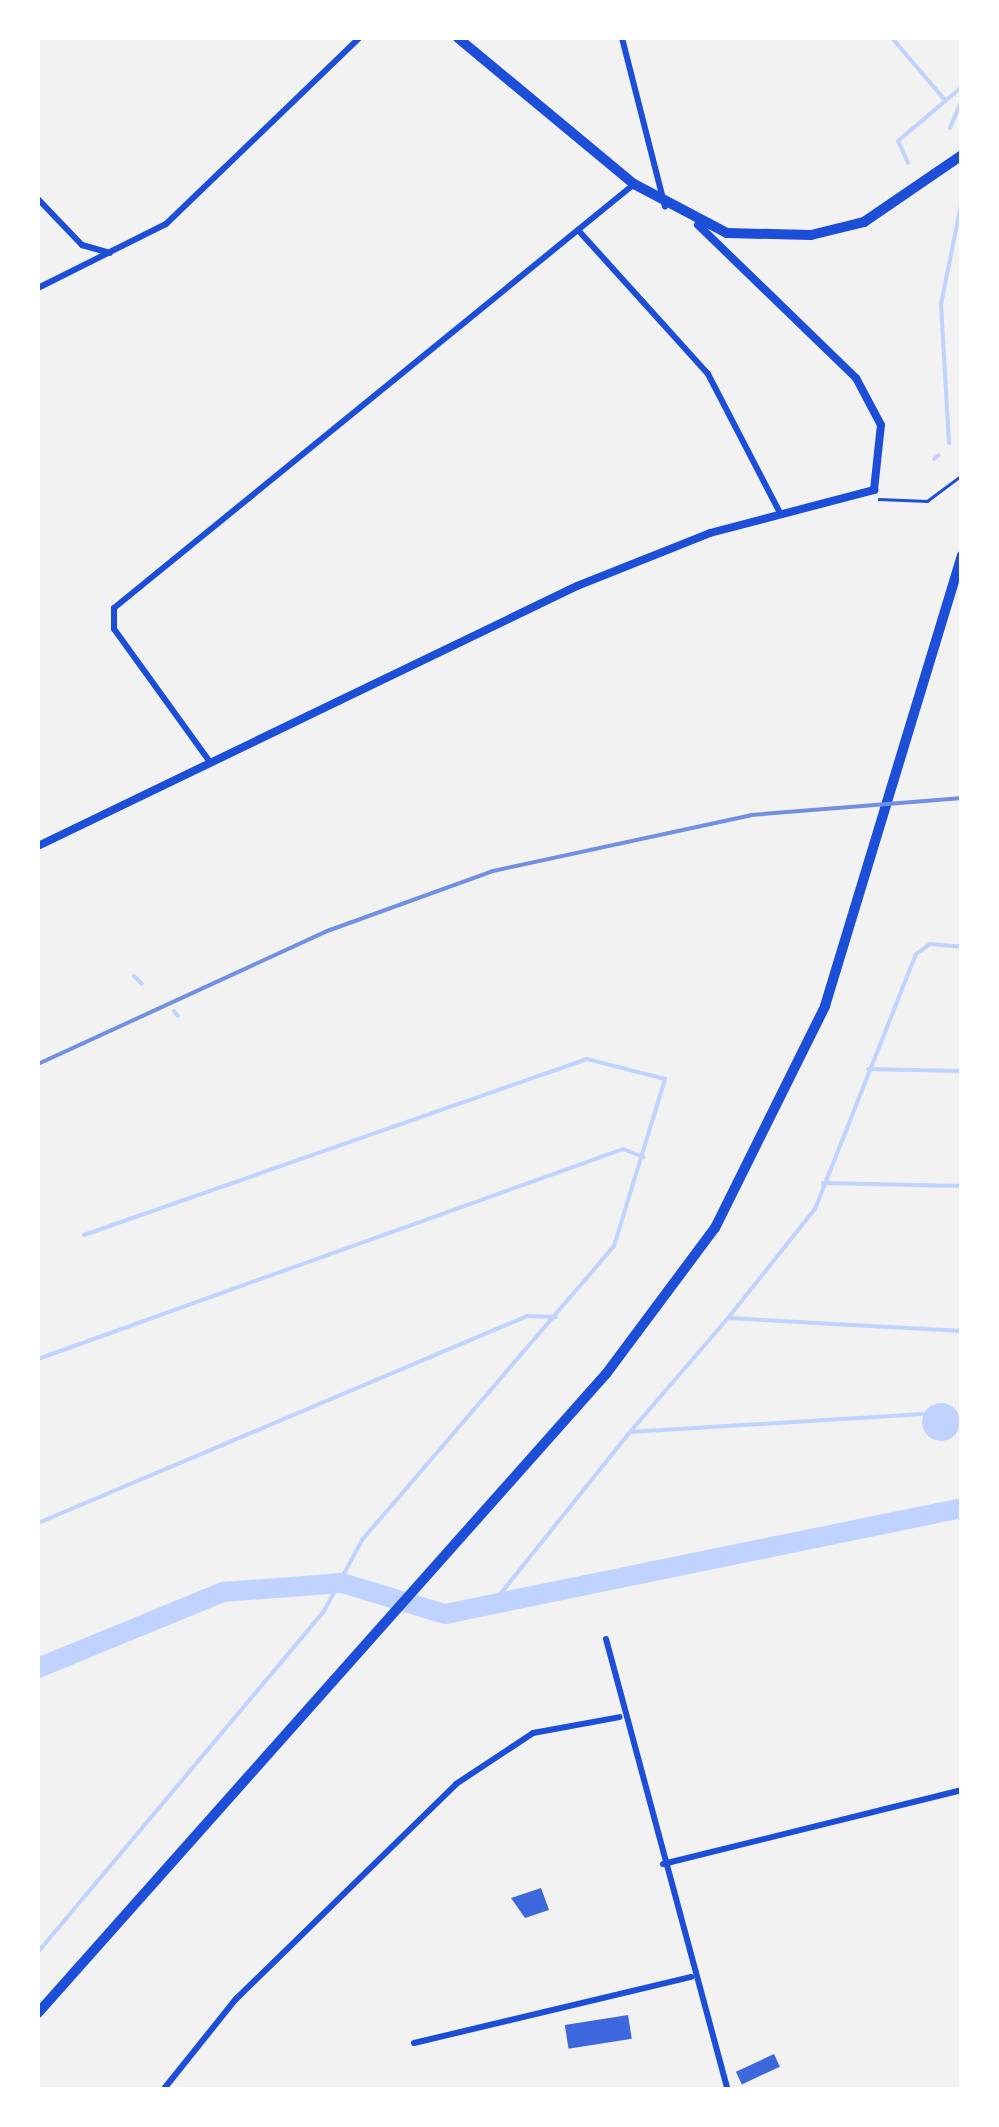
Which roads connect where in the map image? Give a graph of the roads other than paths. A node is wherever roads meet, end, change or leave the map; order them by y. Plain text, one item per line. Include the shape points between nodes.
1 (359, 38) edge
2 (458, 38) edge
3 (622, 38) edge
4 (962, 156) edge
5 (634, 184) junction
6 (38, 199) edge
7 (665, 207) junction
8 (698, 225) junction
9 (578, 230) junction
10 (112, 253) junction
11 (38, 288) edge
12 (779, 512) junction
13 (962, 555) edge
14 (210, 762) junction
15 (38, 846) edge
16 (606, 1639) dead end
17 (620, 1717) junction
18 (962, 1790) edge
19 (663, 1864) junction
20 (691, 1977) junction
21 (38, 2013) edge
22 (414, 2043) dead end
23 (163, 2090) edge
24 (728, 2090) edge

1 - 10 street via 166,224
2 - 5 main road
3 - 7 street
4 - 8 main road via 882,214 836,231 762,237
5 - 7 main road
5 - 9 street
6 - 10 street via 82,245
7 - 8 main road
8 - 12 street via 864,391 883,450 874,490 863,497
9 - 12 street via 708,374
9 - 14 street via 114,608 114,629
10 - 11 street
12 - 14 street via 577,586
13 - 21 main road via 873,858 802,1063 724,1214 606,1374
14 - 15 street
16 - 17 street
17 - 19 street
17 - 23 street via 532,1734 456,1784 236,1999
18 - 19 street
19 - 20 street
20 - 22 street
20 - 24 street

